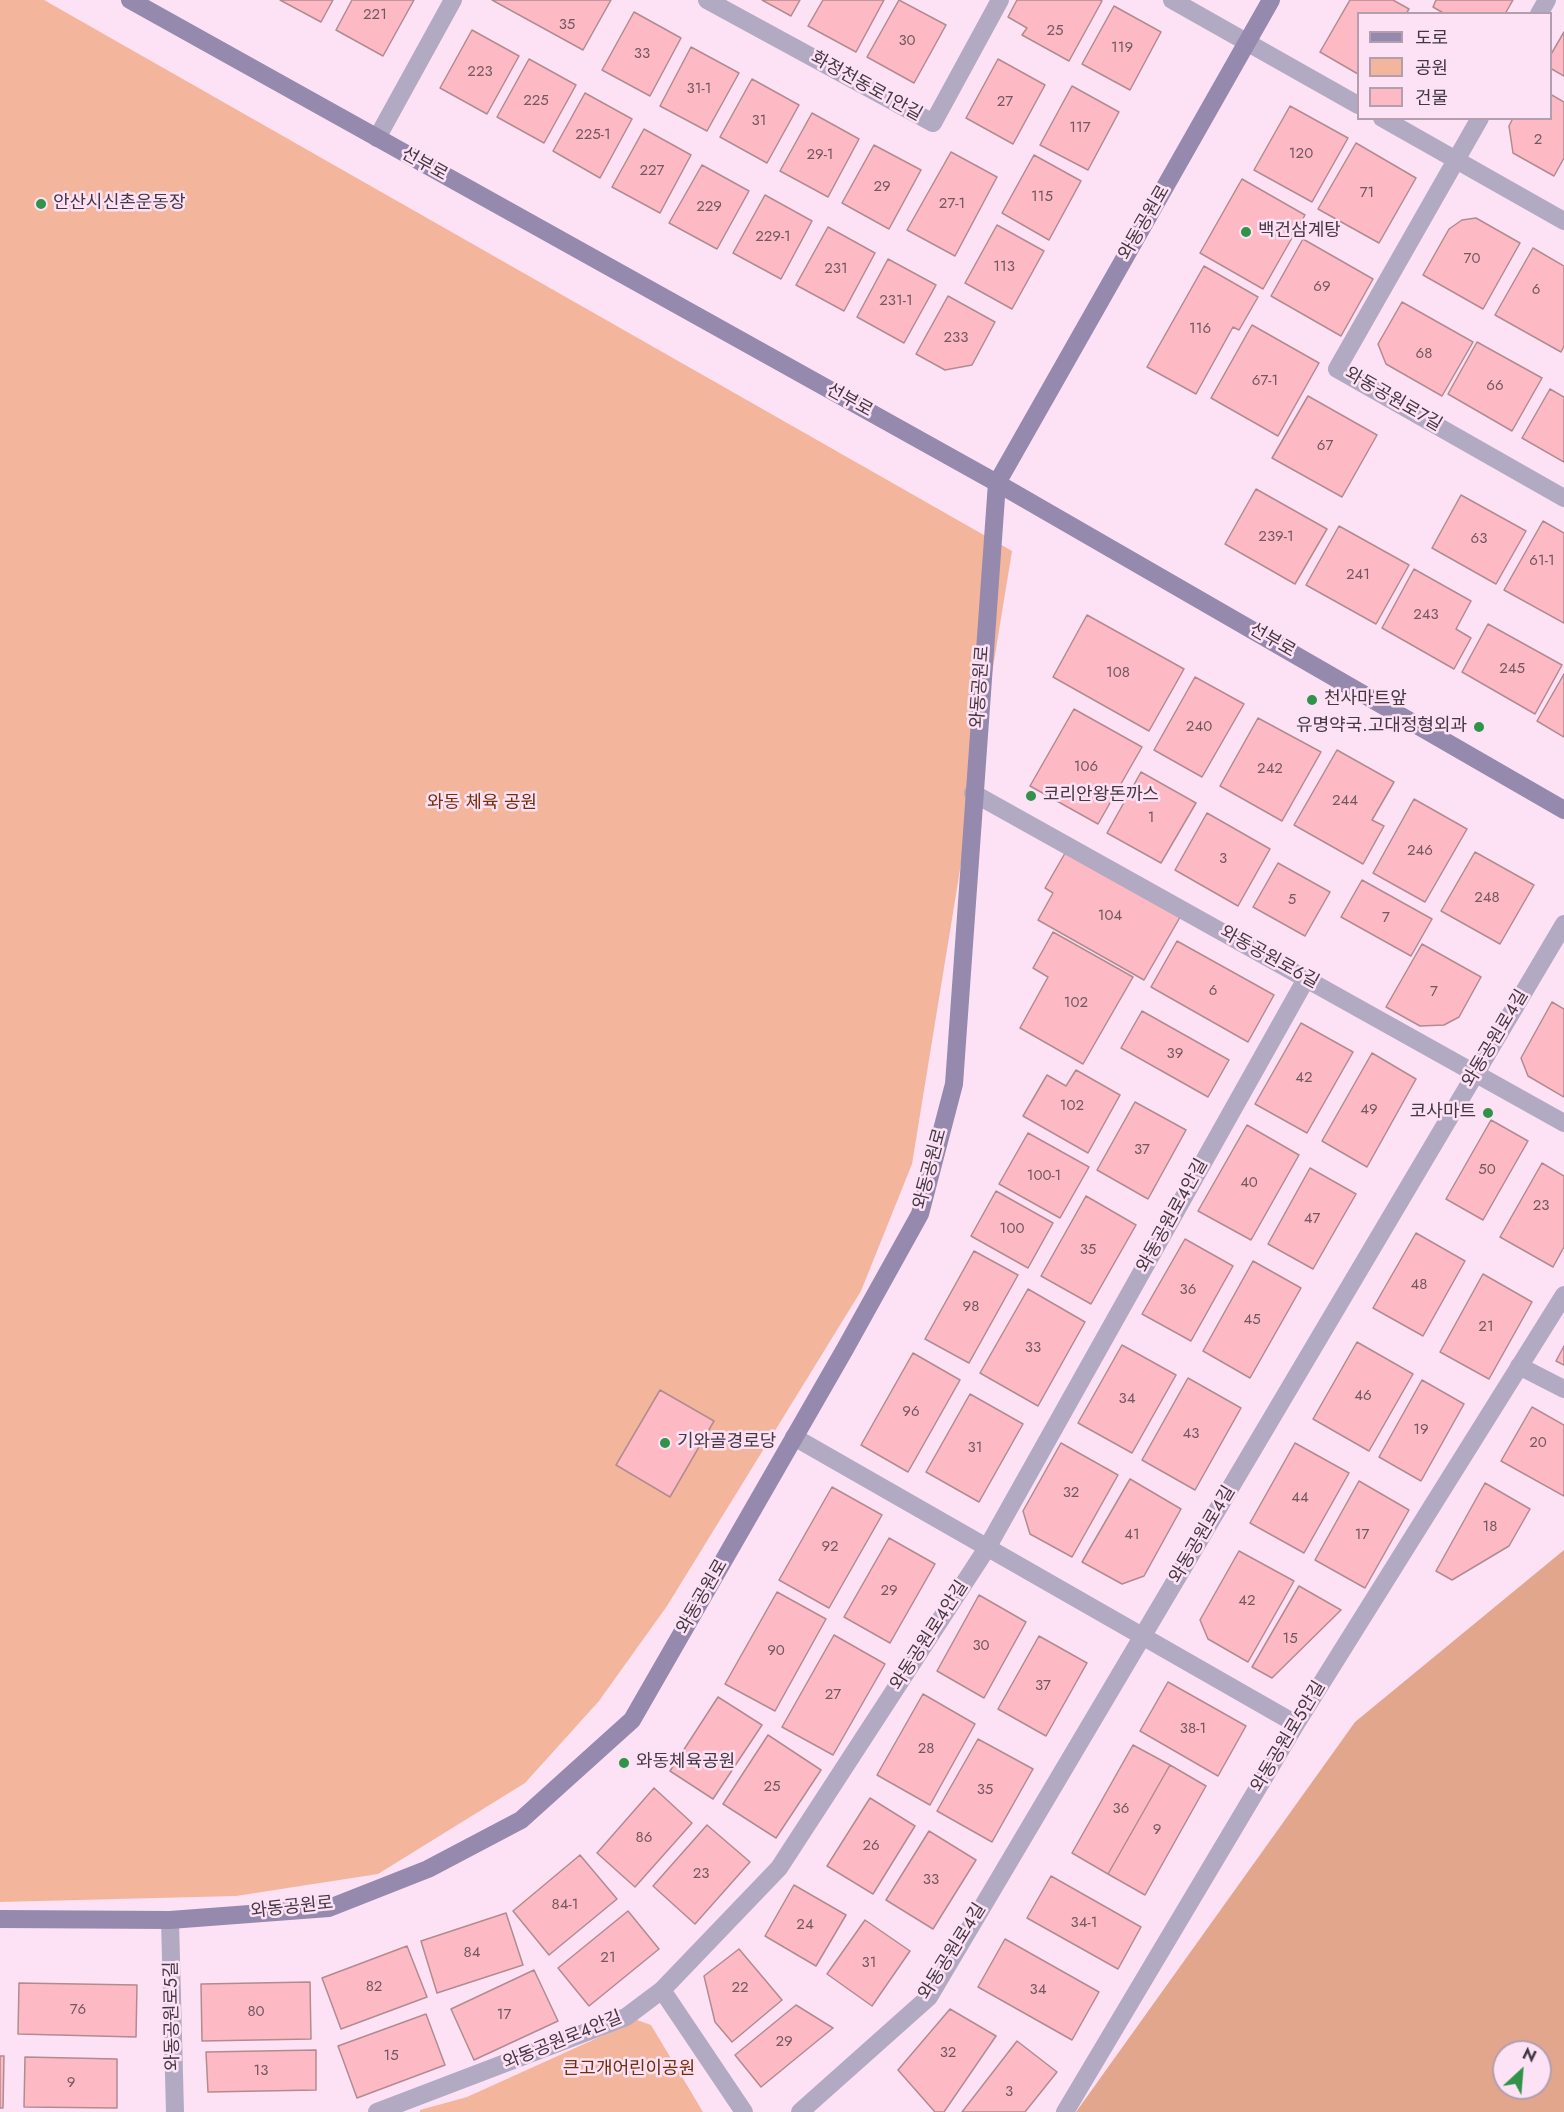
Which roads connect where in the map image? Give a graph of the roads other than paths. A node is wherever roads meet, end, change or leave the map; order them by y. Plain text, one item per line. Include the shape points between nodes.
1 (130, 0) edge
2 (453, 0) edge
3 (707, 0) edge
4 (1000, 0) edge
5 (1172, 0) edge
6 (1271, 0) edge
7 (1248, 42) junction
8 (1357, 104) edge
9 (1386, 120) edge
10 (1479, 120) edge
11 (377, 138) junction
12 (1456, 160) junction
13 (1564, 221) edge
14 (997, 483) junction
15 (1564, 498) edge
16 (973, 793) junction
17 (1564, 810) edge
18 (1564, 924) edge
19 (1306, 979) junction
20 (1476, 1074) junction
21 (1564, 1123) edge
22 (1564, 1295) edge
23 (1519, 1366) junction
24 (1564, 1389) edge
25 (794, 1437) junction
26 (987, 1548) junction
27 (1143, 1636) junction
28 (1296, 1724) junction
29 (0, 1920) edge
30 (170, 1920) junction
31 (663, 1990) junction
32 (175, 2112) edge
33 (377, 2112) edge
34 (744, 2112) edge
35 (800, 2112) edge
36 (1065, 2112) edge

1 - 11 street, 선부로
2 - 11 street
3 - 4 street, 화정천동로1안길 via 933,123
5 - 7 street
6 - 7 street, 와동공원로
7 - 8 street
7 - 14 street, 와동공원로
9 - 12 street
10 - 12 street
11 - 14 street, 선부로
12 - 13 street
12 - 15 street, 와동공원로7길 via 1337,369
14 - 16 street, 와동공원로
14 - 17 street, 선부로
16 - 19 street, 와동공원로6길
16 - 25 street, 와동공원로 via 954,1084 920,1214
18 - 20 street, 와동공원로4길
19 - 20 street, 와동공원로6길
19 - 26 street, 와동공원로4안길
20 - 21 street, 와동공원로6길
20 - 27 street, 와동공원로4길
22 - 23 street, 와동공원로5안길
23 - 24 street
23 - 28 street, 와동공원로5안길
25 - 26 street
25 - 30 street, 와동공원로 via 632,1720 521,1820 428,1869 329,1908
26 - 27 street
26 - 31 street, 와동공원로4안길 via 779,1868
27 - 28 street
27 - 35 street, 와동공원로4길 via 929,1997
28 - 36 street, 와동공원로5안길
29 - 30 street, 와동공원로
30 - 32 street, 와동공원로5길
31 - 33 street, 와동공원로4안길 via 626,2017
31 - 34 street

